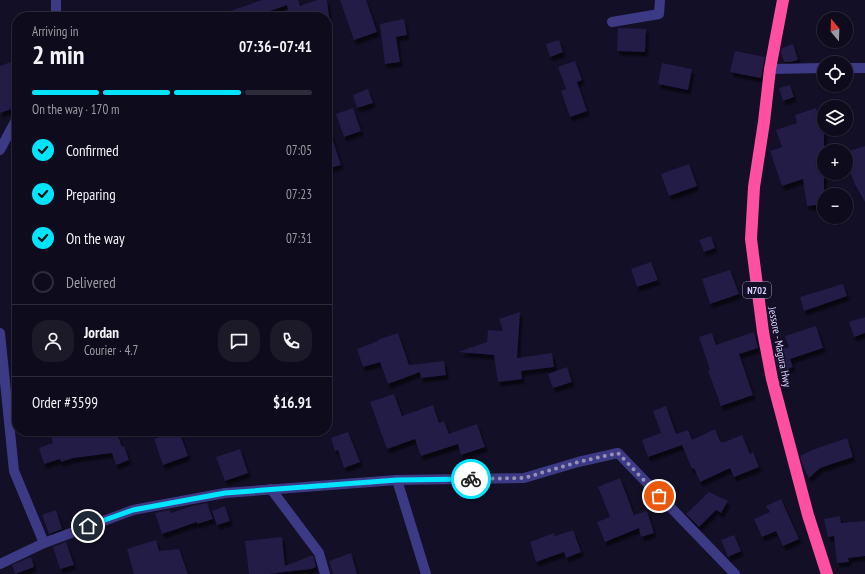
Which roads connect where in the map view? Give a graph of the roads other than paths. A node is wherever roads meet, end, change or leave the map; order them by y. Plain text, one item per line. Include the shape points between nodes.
1 (56, 0) edge
2 (660, 0) edge
3 (783, 0) edge
4 (56, 12) edge
5 (612, 22) dead end
6 (817, 68) edge
7 (853, 68) edge
8 (865, 68) edge
9 (770, 69) junction
10 (12, 127) edge
11 (0, 150) edge
12 (0, 333) edge
13 (397, 480) junction
14 (271, 489) junction
15 (44, 543) junction
16 (0, 564) edge
17 (325, 574) edge
18 (426, 574) edge
19 (735, 574) edge
20 (826, 574) edge

1 - 4 street
2 - 5 street via 659,14
3 - 9 highway, Jessore - Magura Hwy / N702
6 - 9 street
7 - 8 street
9 - 20 highway, Jessore - Magura Hwy / N702 via 754,187 751,239 763,332 772,378
10 - 11 street
12 - 15 street via 14,471
13 - 14 street
13 - 18 street
13 - 19 street via 524,478 618,453
14 - 15 street via 225,493 133,510
14 - 17 street via 319,553
15 - 16 street

